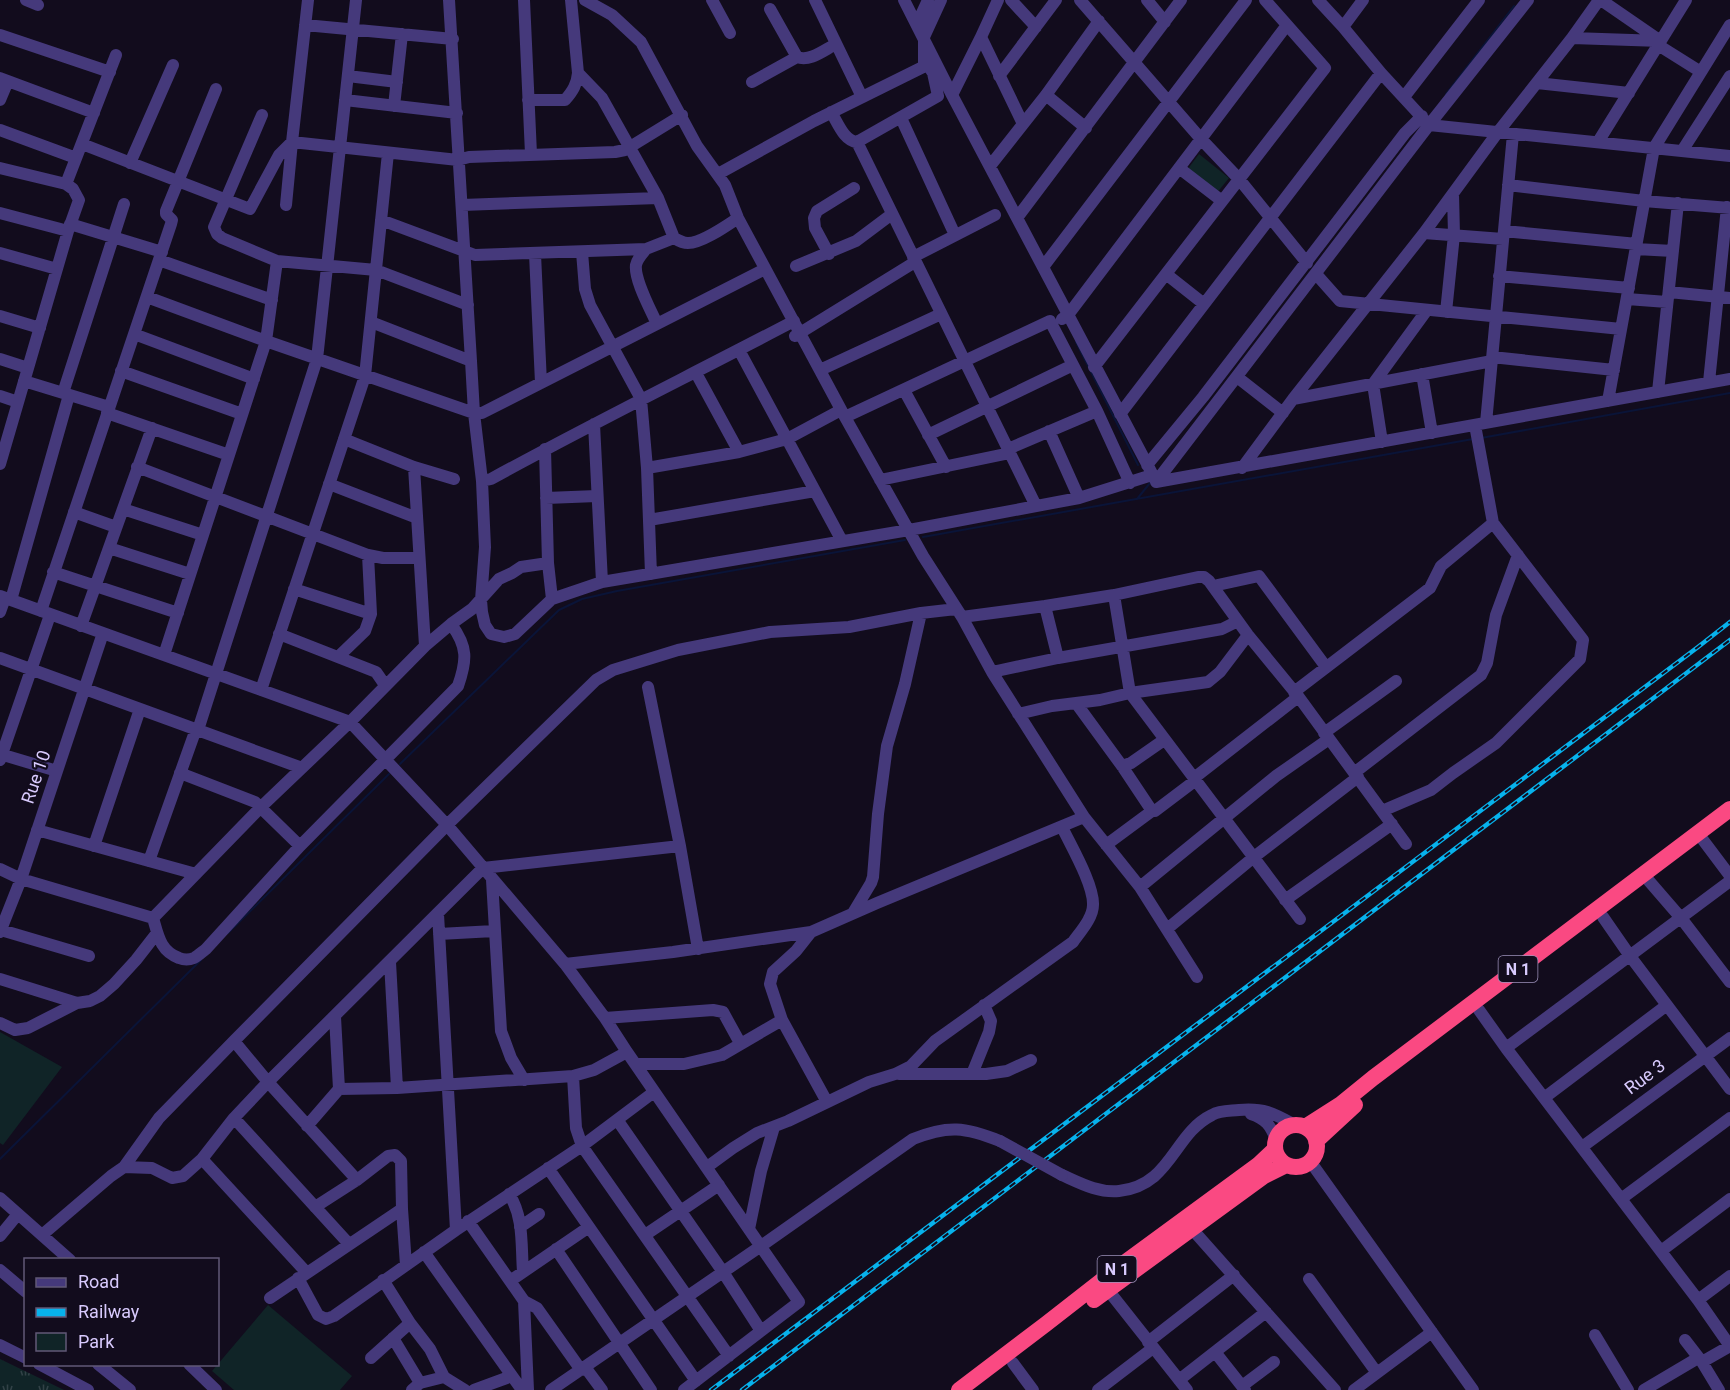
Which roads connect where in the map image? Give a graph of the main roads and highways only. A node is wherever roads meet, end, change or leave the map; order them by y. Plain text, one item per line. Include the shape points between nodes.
1 (1730, 809) edge
2 (1730, 819) edge
3 (1300, 1126) junction
4 (1316, 1141) junction
5 (1276, 1144) junction
6 (1287, 1165) junction
7 (959, 1390) edge
8 (977, 1390) edge

1 - 3 highway, N 1 via 1341,1104
2 - 4 highway, N 1 via 1345,1113
3 - 4 highway
3 - 5 highway, N 1 via 1284,1129
4 - 6 highway, N 1 via 1310,1161 1296,1167
5 - 6 highway via 1279,1158
5 - 7 highway, N 1 via 1258,1165
6 - 8 highway, N 1 via 1264,1176 1192,1228

